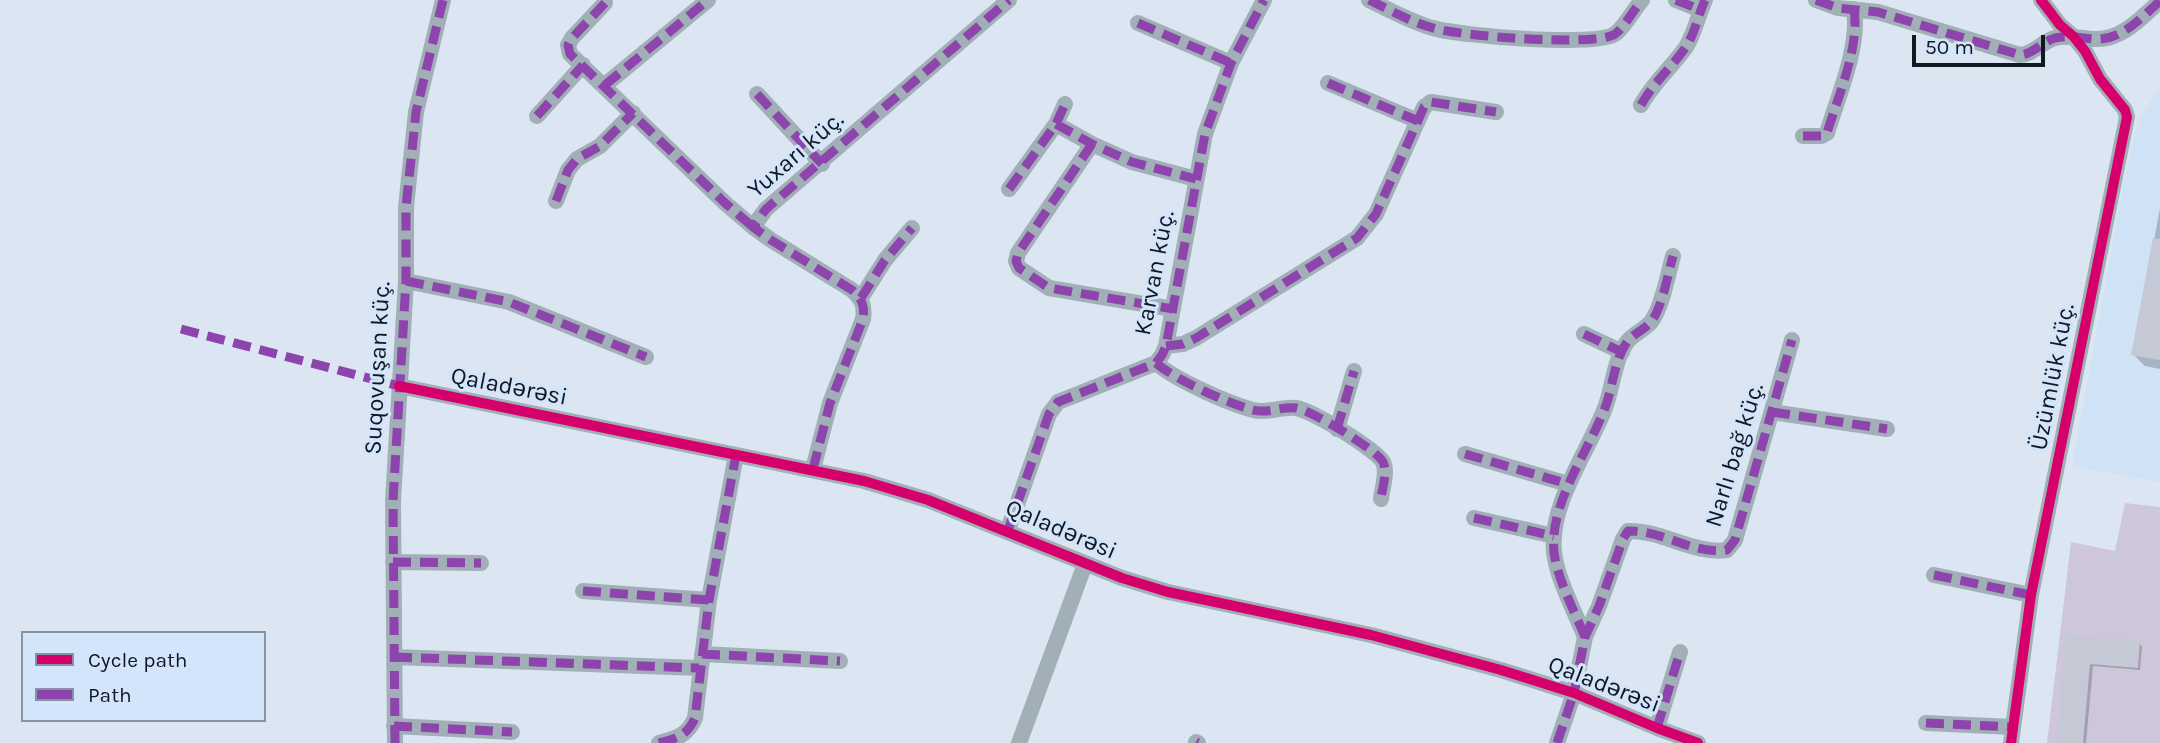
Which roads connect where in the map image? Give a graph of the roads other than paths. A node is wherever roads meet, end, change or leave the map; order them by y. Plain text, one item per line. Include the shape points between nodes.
1 (443, 0) edge
2 (708, 0) edge
3 (1009, 0) edge
4 (1264, 0) edge
5 (1369, 0) edge
6 (1642, 0) edge
7 (1676, 0) edge
8 (1816, 0) edge
9 (2041, 0) edge
10 (2160, 1) edge
11 (606, 3) dead end
12 (1703, 5) edge
13 (1854, 9) junction
14 (1138, 23) dead end
15 (2073, 36) junction
16 (1231, 63) junction
17 (583, 65) junction
18 (1328, 83) dead end
19 (605, 85) junction
20 (757, 94) dead end
21 (1065, 104) dead end
22 (1641, 105) dead end
23 (633, 113) junction
24 (1496, 113) dead end
25 (537, 116) dead end
26 (1418, 121) junction
27 (1056, 124) junction
28 (1803, 135) dead end
29 (1092, 144) junction
30 (822, 163) junction
31 (1196, 179) junction
32 (1009, 190) dead end
33 (556, 201) dead end
34 (753, 227) junction
35 (912, 228) dead end
36 (1673, 256) dead end
37 (406, 281) junction
38 (861, 298) junction
39 (1173, 309) junction
40 (1584, 334) dead end
41 (1792, 340) dead end
42 (1166, 345) junction
43 (1622, 352) junction
44 (646, 357) dead end
45 (1156, 363) junction
46 (1354, 371) dead end
47 (399, 386) junction
48 (1772, 412) junction
49 (1337, 429) junction
50 (1887, 429) dead end
51 (1465, 454) dead end
52 (736, 455) junction
53 (813, 469) junction
54 (1568, 484) junction
55 (1381, 499) dead end
56 (1474, 518) dead end
57 (1008, 530) junction
58 (1554, 536) junction
59 (393, 562) junction
60 (481, 562) dead end
61 (1085, 564) junction
62 (1934, 575) dead end
63 (583, 591) dead end
64 (2031, 595) junction
65 (709, 600) junction
66 (1585, 638) junction
67 (1680, 652) dead end
68 (394, 657) junction
69 (700, 661) junction
70 (840, 661) dead end
71 (1574, 693) junction
72 (1926, 723) dead end
73 (1657, 729) junction
74 (512, 732) dead end
75 (395, 735) edge
76 (2012, 735) edge
77 (659, 743) edge
78 (1019, 743) edge
79 (1557, 743) edge
80 (1698, 743) edge

1 - 37 street, Suqovuşan küç. via 416,112 406,207
2 - 19 street
3 - 30 street, Yuxarı küç.
4 - 16 street, Karvan küç.
5 - 6 street via 1434,29 1558,41 1615,34
7 - 12 street
8 - 13 street
9 - 15 street, Üzümlük küç.
10 - 15 street via 2114,37
11 - 17 street via 568,45 570,54
12 - 22 street via 1685,49
13 - 15 street via 1878,12 2020,55 2047,41
13 - 28 street via 1854,41 1827,133
14 - 16 street
15 - 64 street, Üzümlük küç. via 2127,117
16 - 31 street, Karvan küç. via 1205,134
17 - 19 street
17 - 25 street
18 - 26 street
19 - 23 street
20 - 30 street
21 - 27 street
23 - 33 street via 600,146 577,159
23 - 34 street
24 - 26 street via 1431,102
26 - 42 street via 1376,214 1357,238 1196,338
27 - 29 street
27 - 32 street
29 - 31 street via 1132,162
29 - 39 street via 1018,253 1019,268 1049,288
30 - 34 street, Yuxarı küç. via 766,209
31 - 39 street, Karvan küç.
34 - 38 street, Yuxarı küç.
35 - 38 street
36 - 43 street via 1656,316 1628,340
37 - 44 street via 509,302
37 - 47 street, Suqovuşan küç.
38 - 53 street via 863,319 830,403
39 - 42 street, Karvan küç.
40 - 43 street
41 - 48 street, Narlı bağ küç.
42 - 45 street, Karvan küç.
43 - 54 street via 1605,408
45 - 49 street via 1189,384 1254,411 1294,407
45 - 57 street, Karvan küç. via 1058,402 1049,414
46 - 49 street
47 - 52 street, Qaladərəsi
47 - 59 street, Suqovuşan küç.
48 - 50 street
48 - 66 street, Narlı bağ küç. via 1735,540 1727,550 1714,552 1628,531
49 - 55 street via 1382,460 1386,469
51 - 54 street
52 - 53 street, Qaladərəsi
52 - 65 street
53 - 57 street, Qaladərəsi via 928,499
54 - 58 street
56 - 58 street
57 - 61 street, Qaladərəsi
58 - 66 street via 1560,575
59 - 60 street
59 - 68 street, Suqovuşan küç.
61 - 71 street, Qaladərəsi via 1168,592 1371,635
61 - 78 street
62 - 64 street
63 - 65 street
64 - 76 street, Üzümlük küç.
65 - 69 street
66 - 71 street, Narlı bağ küç.
67 - 73 street
68 - 69 street
68 - 75 street, Suqovuşan küç.
69 - 70 street
69 - 77 street via 690,730
71 - 73 street, Qaladərəsi
71 - 79 street, Narlı bağ küç.
72 - 76 street
73 - 80 street, Qaladərəsi
74 - 75 street

